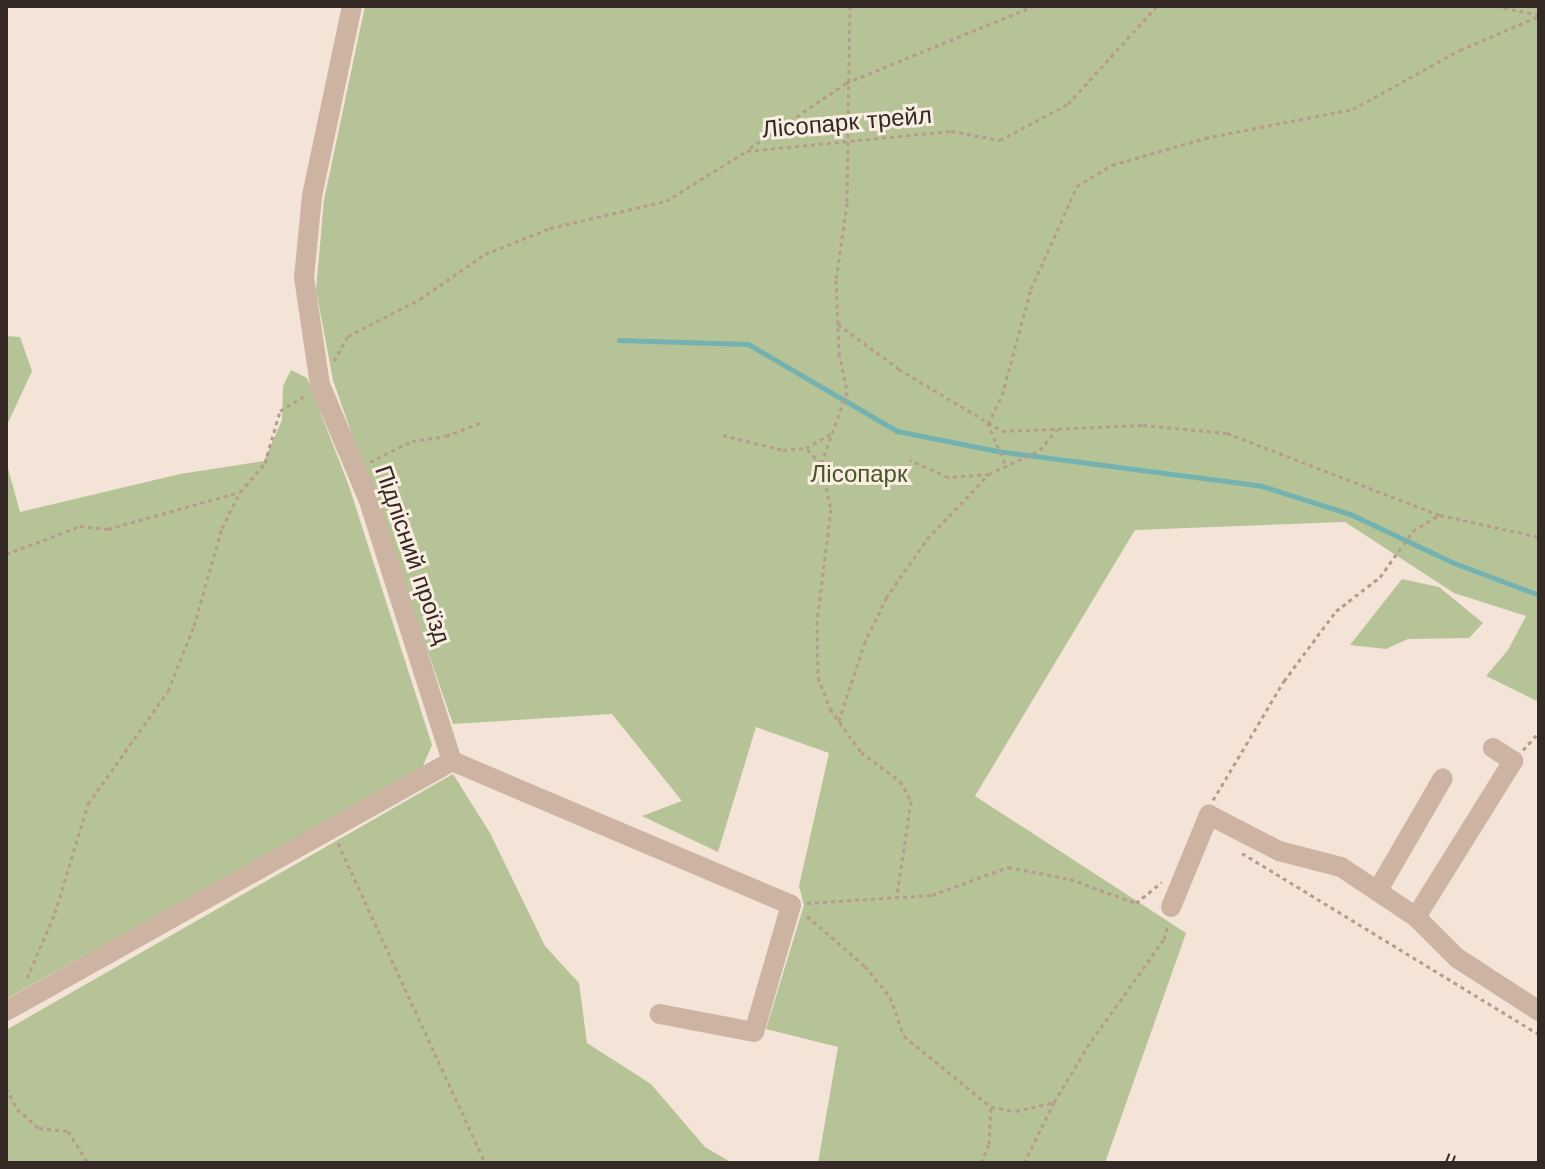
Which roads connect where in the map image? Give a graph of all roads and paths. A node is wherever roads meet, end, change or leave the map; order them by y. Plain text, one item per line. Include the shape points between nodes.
1 (352, 6) edge
2 (850, 6) edge
3 (1034, 6) edge
4 (1157, 6) edge
5 (1496, 6) edge
6 (1539, 15) edge
7 (846, 83) junction
8 (847, 139) junction
9 (747, 151) junction
10 (836, 322) junction
11 (320, 385) junction
12 (483, 422) dead end
13 (988, 424) junction
14 (1057, 428) junction
15 (832, 433) junction
16 (723, 435) dead end
17 (806, 448) junction
18 (910, 460) dead end
19 (1005, 463) junction
20 (821, 464) junction
21 (356, 471) junction
22 (989, 474) junction
23 (240, 492) junction
24 (1440, 515) junction
25 (1539, 537) edge
26 (6, 554) edge
27 (839, 721) junction
28 (1539, 732) edge
29 (1493, 748) dead end
30 (452, 761) junction
31 (1513, 761) junction
32 (1443, 778) dead end
33 (1209, 815) junction
34 (332, 830) junction
35 (1237, 850) dead end
36 (1190, 860) junction
37 (1378, 890) junction
38 (897, 895) junction
39 (791, 905) junction
40 (1171, 907) joint
41 (1416, 917) junction
42 (27, 980) dead end
43 (6, 1011) edge
44 (1539, 1011) edge
45 (660, 1014) dead end
46 (1539, 1034) edge
47 (6, 1088) edge
48 (1054, 1102) junction
49 (991, 1107) junction
50 (88, 1163) edge
51 (485, 1163) edge
52 (981, 1163) edge
53 (1024, 1163) edge

1 - 11 street, Підлісний проїзд via 312,196 304,277
2 - 7 path
3 - 7 path
4 - 8 path, Лісопарк трейл via 1068,104 1000,140 951,131
5 - 6 path
6 - 13 path via 1460,50 1353,109 1205,138 1112,165 1077,186 1031,289 1002,395
7 - 8 path
7 - 9 path
8 - 9 path, Лісопарк трейл
8 - 10 path
9 - 11 path, Лісопарк трейл via 666,201 550,228 485,254 420,299 348,336
10 - 13 path
10 - 15 path via 847,392
11 - 21 street, Підлісний проїзд
11 - 23 path via 280,411 265,463
12 - 21 path via 412,441
13 - 14 path via 1017,434
13 - 19 path
14 - 19 path via 1040,450
14 - 24 path via 1143,425 1227,433
15 - 17 path
15 - 20 path
16 - 17 path via 783,450
17 - 20 path
18 - 22 path via 948,477
19 - 22 path
20 - 27 path via 831,509 817,621 818,677
21 - 30 street, Підлісний проїзд
22 - 27 path via 927,539 886,598 864,644
23 - 26 path via 108,529 80,526
23 - 42 path via 222,528 194,626 168,691 88,804 55,913
24 - 25 path
24 - 33 path via 1413,531 1380,577 1336,611 1216,787
27 - 38 path via 861,752 900,781 911,801
28 - 31 path
29 - 31 street
30 - 34 street
30 - 39 street
31 - 41 street
32 - 37 street
33 - 36 street
33 - 37 street via 1279,851 1341,867
34 - 43 street
34 - 51 path
35 - 46 path
36 - 38 path via 1136,903 1070,879 1008,867 932,895
36 - 40 street
37 - 41 street
38 - 39 path
39 - 45 street via 754,1032
39 - 49 path via 865,966 890,997 904,1036
40 - 48 path via 1164,939
41 - 44 street via 1457,958
47 - 50 path via 17,1109 39,1128 68,1131
48 - 49 path via 1016,1111
48 - 53 path
49 - 52 path via 989,1144

